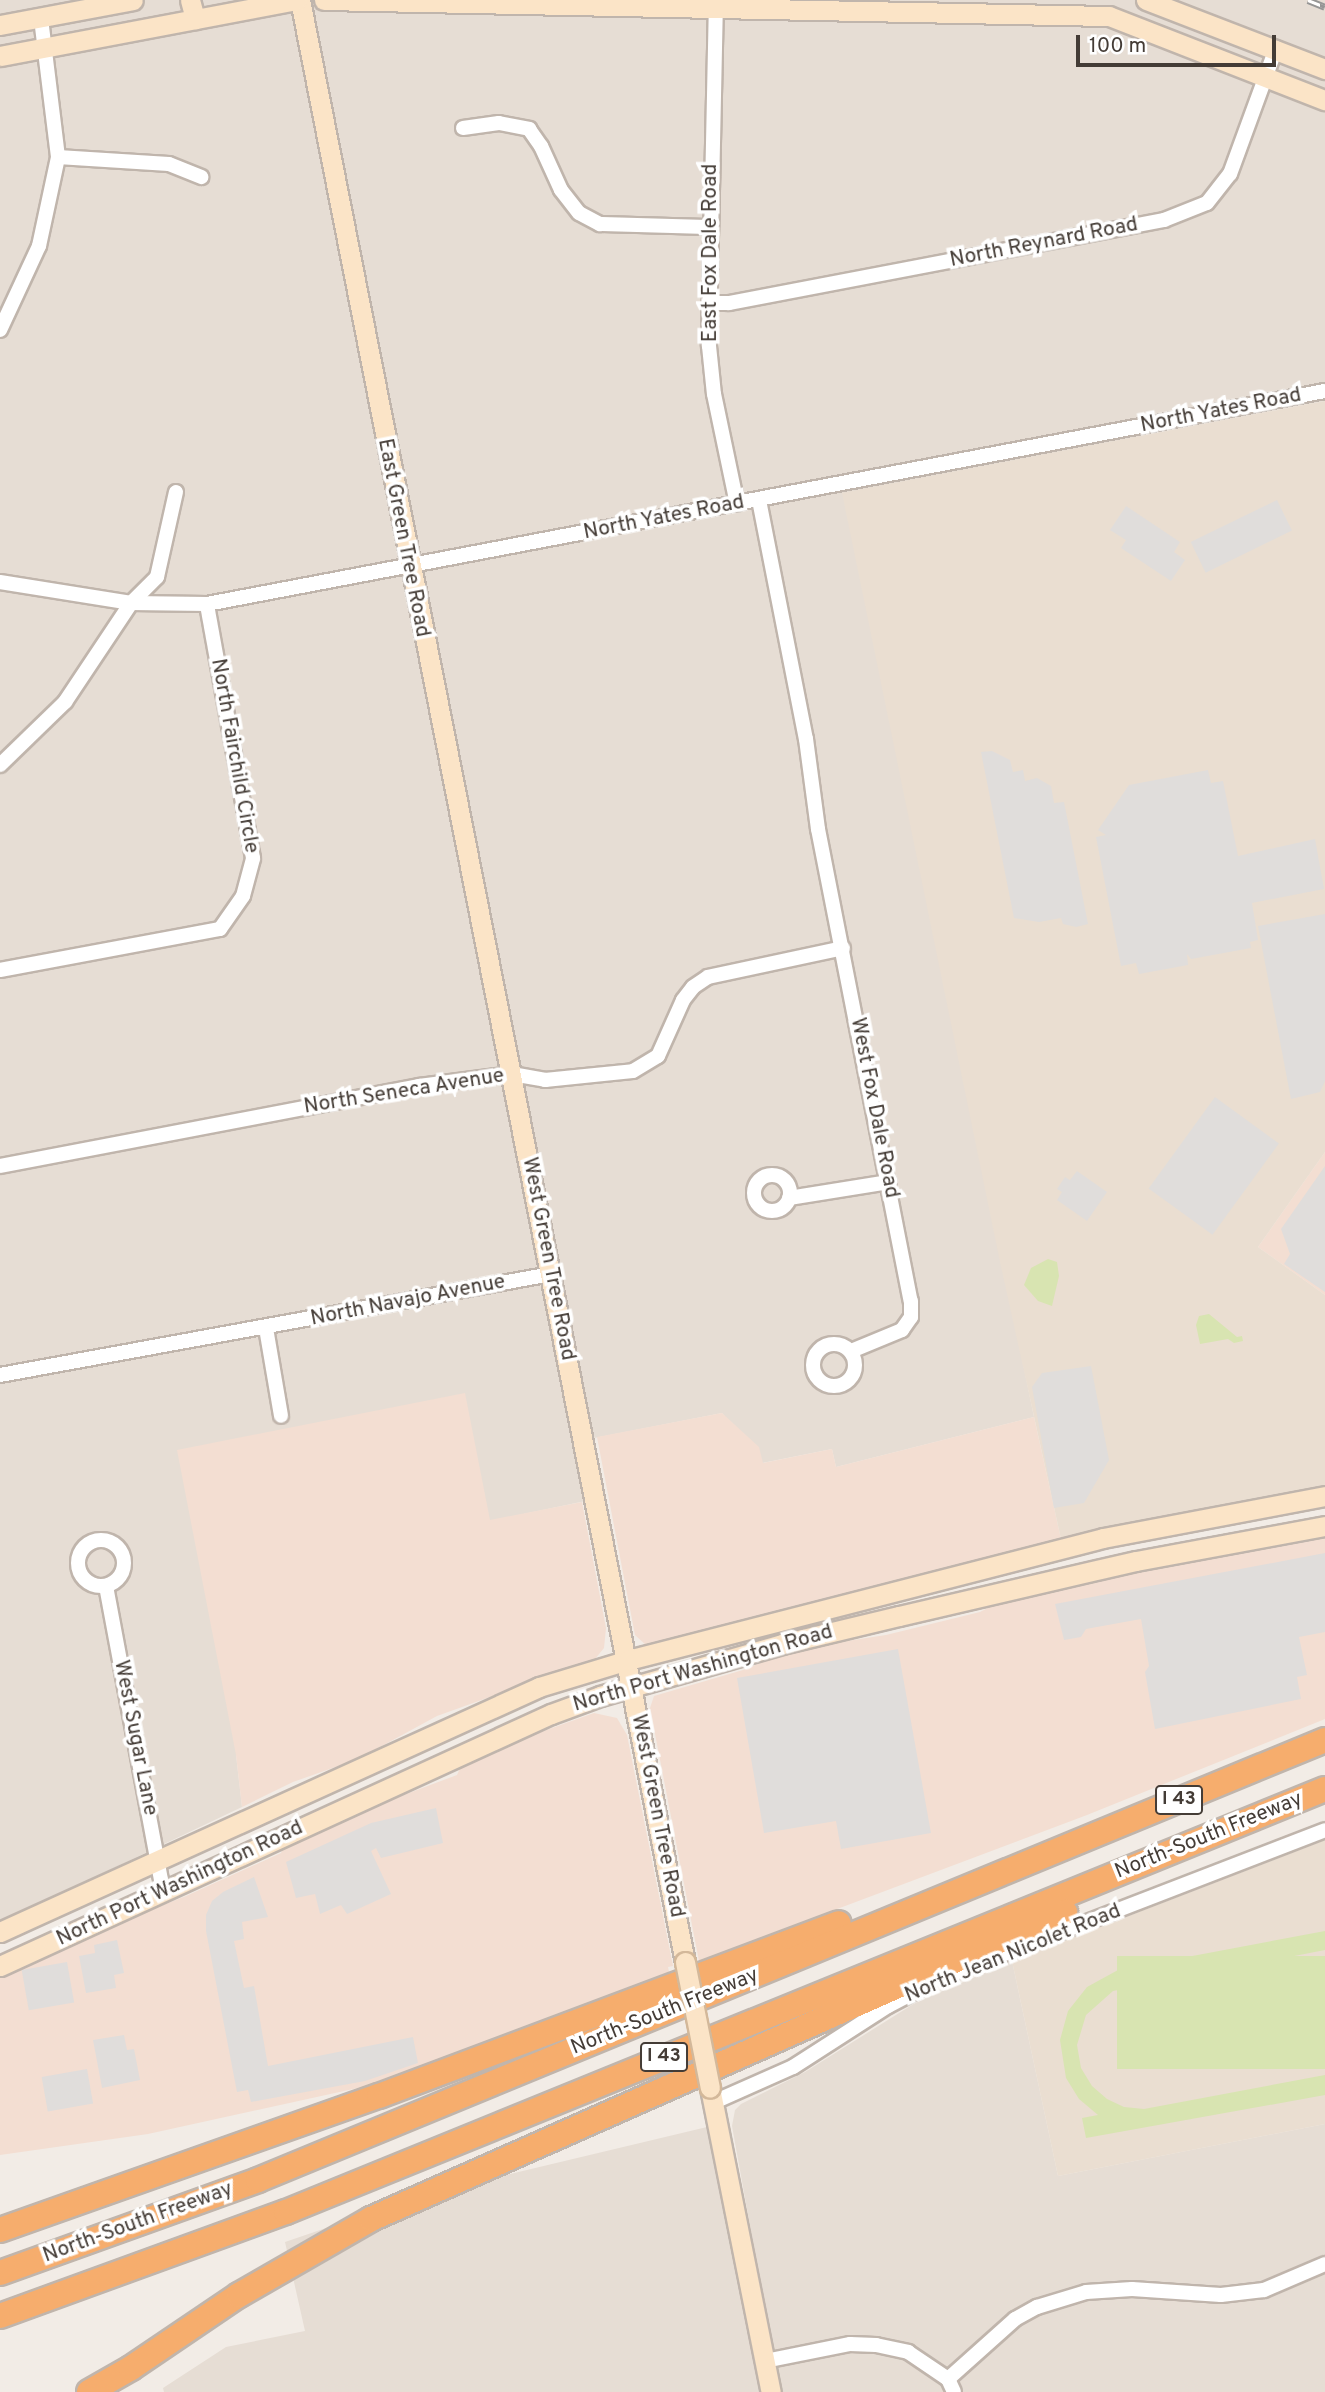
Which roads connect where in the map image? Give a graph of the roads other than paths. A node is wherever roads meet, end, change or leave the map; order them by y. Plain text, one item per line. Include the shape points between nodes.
1 (133, 0) edge
2 (298, 0) edge
3 (324, 0) edge
4 (1146, 0) edge
5 (716, 4) edge
6 (193, 10) edge
7 (41, 18) junction
8 (0, 25) edge
9 (46, 47) junction
10 (1276, 48) junction
11 (0, 56) edge
12 (1325, 69) edge
13 (1268, 76) junction
14 (1325, 100) edge
15 (463, 128) dead end
16 (58, 157) junction
17 (201, 177) dead end
18 (709, 227) junction
19 (710, 303) junction
20 (0, 330) edge
21 (1325, 391) edge
22 (176, 492) dead end
23 (759, 500) junction
24 (737, 504) junction
25 (409, 566) junction
26 (0, 582) edge
27 (131, 603) junction
28 (208, 604) junction
29 (0, 765) edge
30 (843, 948) junction
31 (0, 970) edge
32 (512, 1074) junction
33 (0, 1166) edge
34 (889, 1182) junction
35 (789, 1198) dead end
36 (551, 1274) junction
37 (266, 1328) junction
38 (851, 1351) dead end
39 (0, 1375) edge
40 (281, 1416) dead end
41 (1325, 1496) edge
42 (1325, 1526) edge
43 (106, 1586) dead end
44 (628, 1660) junction
45 (631, 1686) junction
46 (539, 1687) junction
47 (551, 1714) junction
48 (1325, 1740) edge
49 (1325, 1789) edge
50 (254, 1816) junction
51 (1325, 1830) edge
52 (263, 1846) junction
53 (158, 1860) junction
54 (1032, 1861) junction
55 (1109, 1877) junction
56 (163, 1891) junction
57 (0, 1932) edge
58 (0, 1966) edge
59 (712, 2095) junction
60 (37, 2215) junction
61 (0, 2220) edge
62 (0, 2230) edge
63 (1325, 2264) edge
64 (0, 2273) edge
65 (0, 2316) edge
66 (765, 2361) junction
67 (951, 2386) edge
68 (89, 2392) edge
69 (771, 2392) edge

1 - 7 street
2 - 6 street
2 - 25 street, East Green Tree Road
3 - 5 street
4 - 10 street
5 - 13 street via 1109,16
5 - 18 street, East Fox Dale Road
6 - 9 street
7 - 8 street
7 - 9 street
9 - 11 street
9 - 16 street
10 - 12 street
10 - 13 street, North Reynard Road
13 - 14 street
13 - 19 street, North Reynard Road via 1230,174 1207,203 1164,220
15 - 18 street via 499,122 529,129 561,190 579,213 600,224
16 - 17 street via 169,164
16 - 20 street via 39,246
18 - 19 street, East Fox Dale Road
19 - 24 street, East Fox Dale Road via 714,394
21 - 23 street, North Yates Road
22 - 27 street via 157,577
23 - 24 street, North Yates Road
23 - 30 street, West Fox Dale Road
24 - 25 street, North Yates Road
25 - 28 street, North Yates Road
25 - 32 street, East Green Tree Road
26 - 27 street, North Yates Road
27 - 28 street, North Yates Road
27 - 29 street via 65,702
28 - 31 street, North Fairchild Circle via 253,858 243,896 220,929
30 - 32 street, North Seneca Avenue via 708,976 683,1000 658,1056 640,1068 545,1080
30 - 34 street, West Fox Dale Road
32 - 33 street, North Seneca Avenue via 419,1086
32 - 36 street, West Green Tree Road
34 - 35 street
34 - 38 street, West Fox Dale Road via 911,1317 907,1326 892,1336
36 - 37 street, North Navajo Avenue
36 - 44 street, West Green Tree Road
37 - 39 street, North Navajo Avenue
37 - 40 street
41 - 44 street, North Port Washington Road via 1103,1538
42 - 45 street, North Port Washington Road via 1109,1567 782,1644
43 - 53 street, West Sugar Lane
44 - 45 street, West Green Tree Road
44 - 46 street, North Port Washington Road
45 - 47 street, North Port Washington Road
45 - 59 street, West Green Tree Road, bridge
46 - 47 street
46 - 50 street, North Port Washington Road
47 - 52 street, North Port Washington Road
48 - 54 highway, North-South Freeway / I 43
49 - 55 highway, North-South Freeway / I 43
50 - 52 street
50 - 53 street, North Port Washington Road
51 - 59 street, North Jean Nicolet Road via 947,1977 888,2006 793,2067
52 - 56 street, North Port Washington Road
53 - 56 street, West Sugar Lane
53 - 57 street, North Port Washington Road
54 - 60 highway via 963,1877 379,2096
54 - 64 highway, North-South Freeway / I 43 via 258,2180
55 - 65 highway, North-South Freeway / I 43 via 286,2212
55 - 68 highway via 1070,1910 371,2219 249,2288
56 - 58 street, North Port Washington Road
59 - 66 street, West Green Tree Road
60 - 61 highway
60 - 62 highway
63 - 67 street via 1264,2290 1210,2295 1132,2289 1074,2296 1037,2307 1015,2319
66 - 67 street via 850,2344 876,2344 908,2352
66 - 69 street, West Green Tree Road

